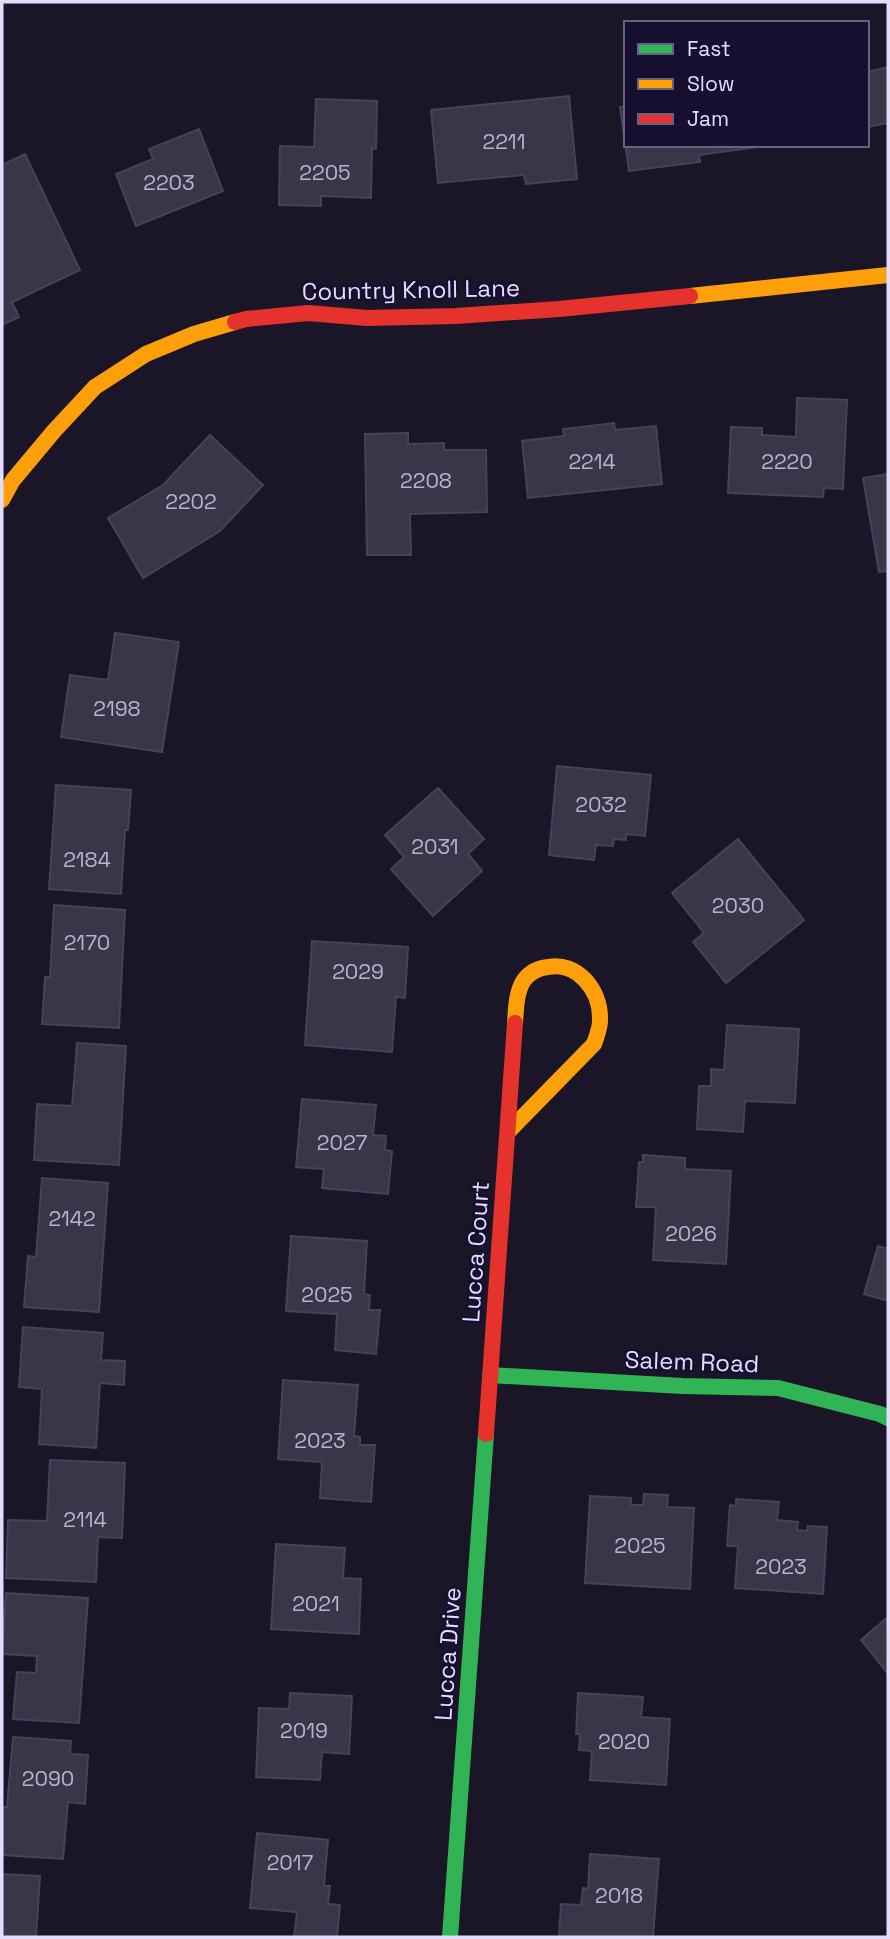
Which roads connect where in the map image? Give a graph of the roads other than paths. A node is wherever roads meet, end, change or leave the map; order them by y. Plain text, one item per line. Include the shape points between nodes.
1 (888, 275) edge
2 (2, 500) edge
3 (508, 1132) junction
4 (490, 1375) junction
5 (888, 1418) edge
6 (450, 1937) edge

1 - 2 street, Country Knoll Lane via 559,309 367,318 308,313 246,319 146,354 95,387 13,480
3 - 3 street, Lucca Court via 594,1044 599,1032 600,1011 593,989 563,966 535,971 520,989
3 - 4 street, Lucca Court
4 - 5 street, Salem Road via 778,1388
4 - 6 street, Lucca Drive

